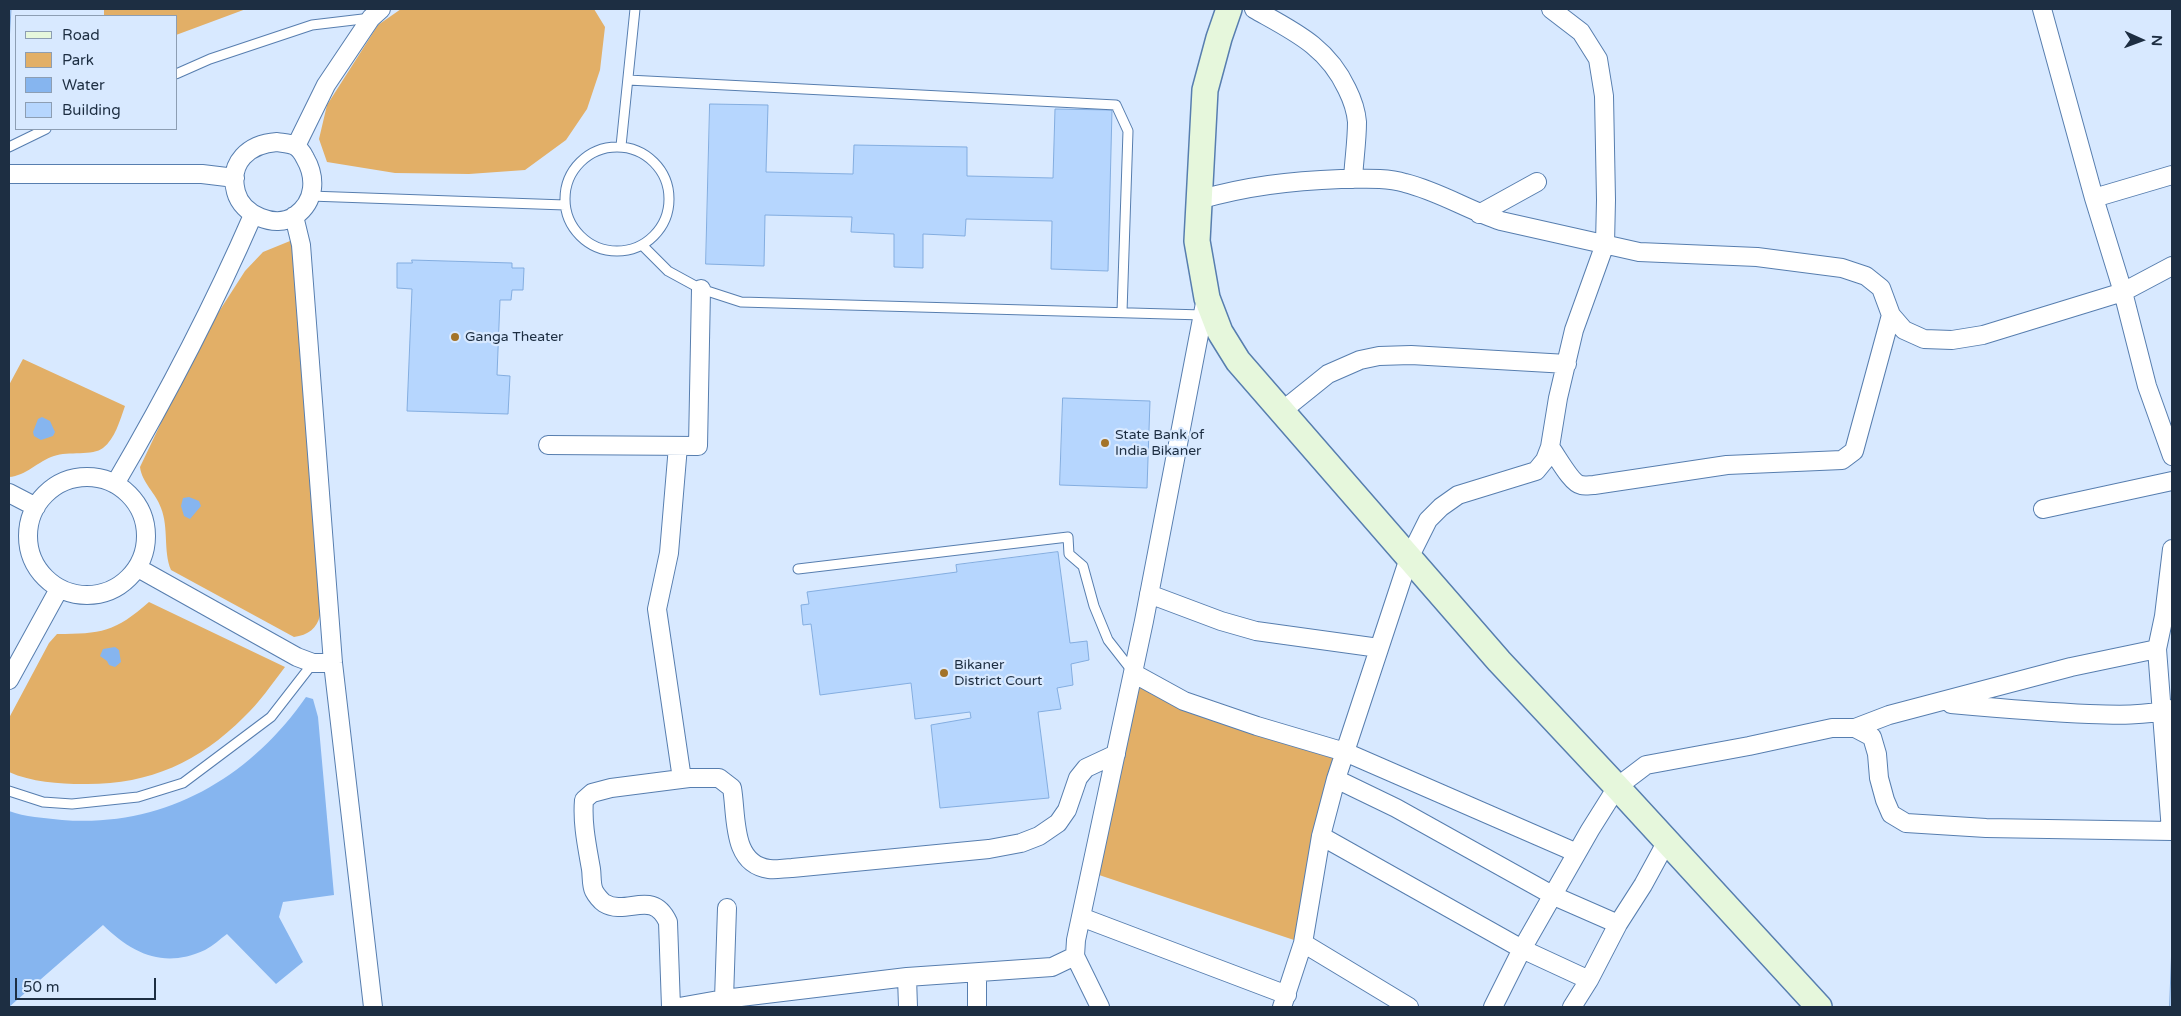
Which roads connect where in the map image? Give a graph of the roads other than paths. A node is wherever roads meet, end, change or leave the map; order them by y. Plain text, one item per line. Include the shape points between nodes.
1 (635, 9) edge
2 (1229, 9) edge
3 (1254, 9) edge
4 (1551, 9) edge
5 (2042, 9) edge
6 (376, 13) edge
7 (178, 73) edge
8 (628, 80) junction
9 (44, 130) edge
10 (296, 146) junction
11 (621, 146) junction
12 (9, 147) edge
13 (9, 174) edge
14 (2172, 175) edge
15 (235, 178) junction
16 (1353, 179) junction
17 (1537, 182) dead end
18 (310, 196) junction
19 (2094, 198) junction
20 (1198, 200) junction
21 (565, 205) junction
22 (1479, 214) junction
23 (253, 215) junction
24 (294, 216) junction
25 (1605, 244) junction
26 (642, 245) junction
27 (2172, 266) edge
28 (700, 289) junction
29 (2123, 292) junction
30 (1205, 306) junction
31 (1122, 312) junction
32 (1891, 315) junction
33 (1567, 364) junction
34 (1282, 411) junction
35 (548, 445) dead end
36 (678, 446) junction
37 (1550, 447) junction
38 (2172, 456) edge
39 (2172, 481) edge
40 (115, 484) junction
41 (9, 493) edge
42 (36, 507) junction
43 (2043, 509) dead end
44 (2172, 549) edge
45 (1409, 558) junction
46 (138, 568) junction
47 (798, 569) dead end
48 (58, 589) junction
49 (1149, 594) junction
50 (2168, 615) edge
51 (1379, 648) junction
52 (2157, 649) junction
53 (313, 663) junction
54 (332, 663) junction
55 (1133, 672) junction
56 (9, 680) edge
57 (1937, 703) junction
58 (2166, 711) edge
59 (1855, 728) junction
60 (1345, 752) junction
61 (1116, 754) junction
62 (682, 779) junction
63 (1336, 779) junction
64 (1618, 787) junction
65 (9, 791) edge
66 (2172, 831) edge
67 (1321, 836) junction
68 (1667, 841) junction
69 (1577, 853) junction
70 (1554, 896) junction
71 (727, 908) dead end
72 (1081, 917) junction
73 (1618, 924) junction
74 (1303, 943) junction
75 (1522, 949) junction
76 (1075, 956) junction
77 (977, 973) junction
78 (907, 977) junction
79 (1589, 980) junction
80 (724, 999) junction
81 (1285, 1001) edge
82 (372, 1007) edge
83 (671, 1007) edge
84 (680, 1007) edge
85 (908, 1007) edge
86 (977, 1007) edge
87 (1100, 1007) edge
88 (1408, 1007) edge
89 (1493, 1007) edge
90 (1572, 1007) edge
91 (1818, 1007) edge

1 - 8 lane
2 - 20 street via 1205,90
3 - 16 street via 1304,37 1324,54 1342,77 1357,121
4 - 25 street via 1581,32 1598,59 1604,96
5 - 19 street
6 - 7 lane via 312,25
6 - 10 street via 326,85
8 - 11 lane
8 - 31 lane via 1116,105 1128,130
9 - 12 lane
10 - 15 street via 262,143 248,151 238,165
10 - 18 street via 311,169 313,183
11 - 21 lane via 602,148 586,156 573,170 566,187
11 - 26 lane via 637,150 651,159 662,172 668,188 669,205 664,221 655,235
13 - 15 street via 202,174
14 - 19 street
15 - 23 street via 237,196
16 - 20 street via 1276,183
16 - 22 street via 1404,182
17 - 22 street
18 - 21 lane
18 - 24 street
19 - 29 street
20 - 30 street via 1197,241
21 - 26 lane via 579,236 593,246 609,251 626,251
22 - 25 street
23 - 24 street via 279,220
23 - 40 street via 148,426
24 - 54 street via 301,245
25 - 32 street via 1639,252 1757,257 1842,268 1866,276 1881,288
25 - 33 street via 1574,330
26 - 28 lane via 668,271
27 - 29 street
28 - 31 lane via 741,302
28 - 36 street via 698,446
29 - 32 street via 1984,335 1952,340 1924,339 1904,330
29 - 38 street via 2148,386
30 - 31 lane
30 - 34 street via 1238,361
30 - 49 street
32 - 37 street via 1854,452 1842,460 1727,465 1580,485 1571,479
33 - 34 street via 1379,356 1360,360 1328,374
33 - 37 street
34 - 45 street
35 - 36 street
36 - 62 street via 670,553 657,609
37 - 45 street via 1546,460 1536,470 1458,495 1440,507 1428,520
39 - 43 street
40 - 42 street via 93,477 71,479 50,489
40 - 46 street via 134,499 145,521 146,545
41 - 42 street
42 - 48 street via 28,529 30,553 41,574
44 - 50 street
45 - 51 street
45 - 64 street via 1498,661
46 - 48 street via 125,583 107,593 87,596
46 - 53 street
47 - 55 lane via 1068,537 1069,554 1083,566 1108,640
48 - 56 street
49 - 51 street via 1256,631
49 - 55 street
50 - 52 street
51 - 60 street
52 - 57 street via 2071,667
52 - 58 street
53 - 54 street
53 - 65 lane via 271,717 183,783 138,796 72,804 43,802
54 - 82 street
55 - 60 street via 1184,701
55 - 61 street
57 - 58 street via 2057,713 2117,715
57 - 59 street via 1889,715
58 - 66 street
59 - 64 street via 1832,728 1646,765
59 - 66 street via 1872,737 1885,800 1891,814 1906,823
60 - 63 street
60 - 69 street
61 - 62 street via 1086,768 1078,778 1067,810 1058,823 1040,836 1021,843 989,850 770,869 756,866 745,857 738,841 732,788 719,778
61 - 72 street
62 - 83 street via 592,793 584,800 583,813 594,891 603,903 654,906 666,917
63 - 67 street
63 - 70 street via 1396,808
64 - 68 street
64 - 69 street
67 - 74 street
67 - 75 street
68 - 73 street
68 - 91 street
69 - 70 street
70 - 73 street
70 - 75 street
71 - 80 street
72 - 76 street
72 - 81 street
73 - 79 street
74 - 81 street
74 - 88 street
75 - 79 street
75 - 89 street
76 - 77 street via 1052,967
76 - 87 street
77 - 78 street
77 - 86 street
78 - 80 street
78 - 85 street
79 - 90 street
80 - 84 street

